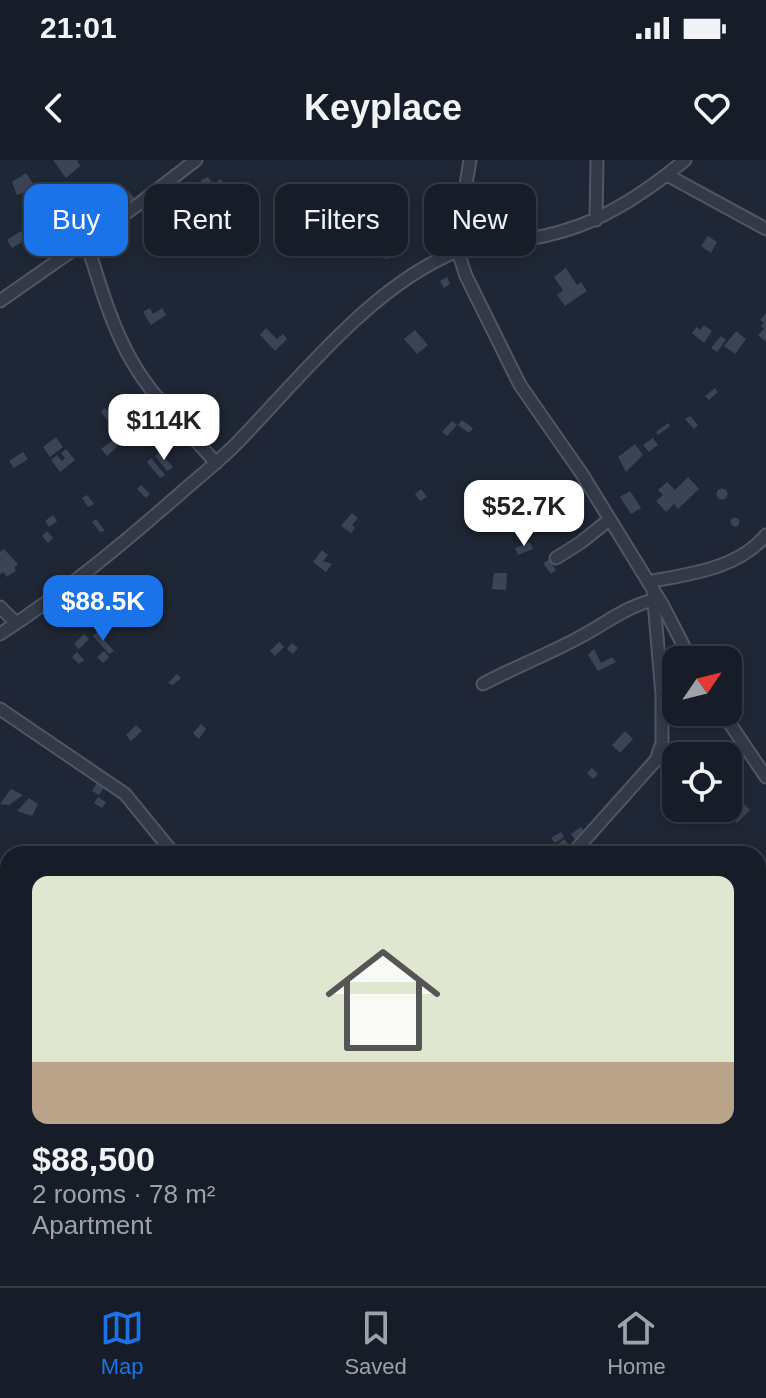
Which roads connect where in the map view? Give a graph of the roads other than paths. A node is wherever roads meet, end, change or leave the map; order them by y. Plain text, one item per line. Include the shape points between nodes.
1 (196, 160) edge
2 (470, 160) edge
3 (597, 160) edge
4 (685, 160) edge
5 (667, 175) junction
6 (466, 184) edge
7 (128, 210) edge
8 (596, 220) junction
9 (766, 229) edge
10 (536, 240) edge
11 (64, 256) edge
12 (91, 256) edge
13 (443, 256) edge
14 (460, 256) edge
15 (0, 301) edge
16 (216, 463) junction
17 (609, 520) junction
18 (766, 535) edge
19 (556, 558) dead end
20 (651, 590) junction
21 (0, 607) edge
22 (16, 623) junction
23 (0, 634) edge
24 (683, 646) edge
25 (483, 684) dead end
26 (0, 709) edge
27 (731, 726) edge
28 (766, 777) edge
29 (167, 846) edge
30 (579, 846) edge

1 - 7 street
2 - 6 street
3 - 8 street
4 - 5 street
5 - 8 street
5 - 9 street
8 - 10 street
11 - 15 street
12 - 16 street via 132,361 163,406
13 - 16 street via 344,331
14 - 17 street via 520,385
16 - 22 street via 129,538
17 - 19 street
17 - 20 street
18 - 20 street via 715,568
20 - 24 street
20 - 25 street via 578,639
20 - 30 street via 662,743 656,760
21 - 22 street
22 - 23 street
26 - 29 street via 125,794
27 - 28 street

